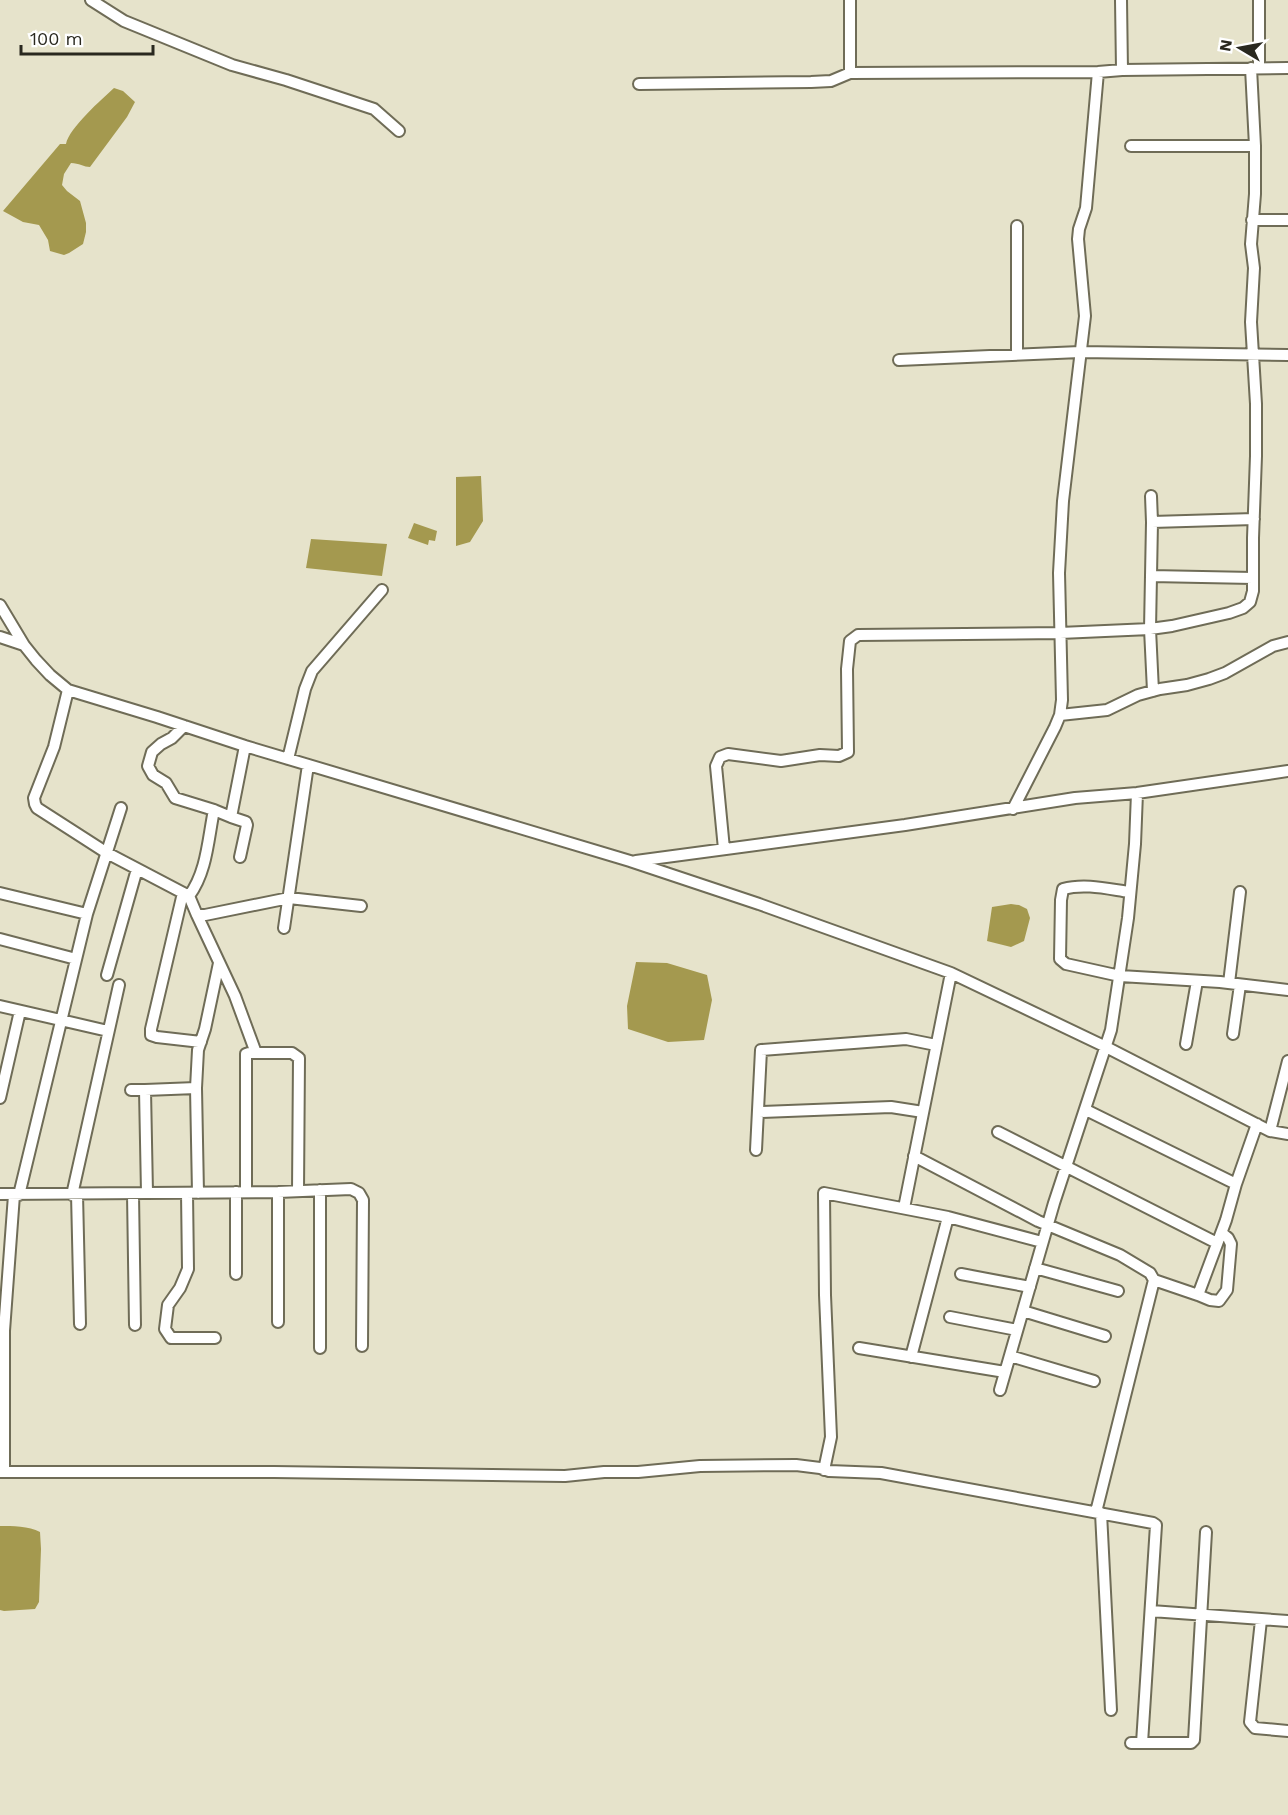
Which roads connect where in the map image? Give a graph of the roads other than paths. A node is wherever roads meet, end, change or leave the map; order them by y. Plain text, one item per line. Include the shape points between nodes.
1 (91, 0) edge
2 (850, 0) edge
3 (1121, 0) edge
4 (1259, 0) edge
5 (1255, 68) junction
6 (1288, 68) edge
7 (1122, 70) junction
8 (1098, 72) junction
9 (850, 74) junction
10 (639, 84) dead end
11 (399, 131) dead end
12 (1131, 146) dead end
13 (1255, 146) junction
14 (1252, 220) junction
15 (1288, 220) edge
16 (1017, 226) dead end
17 (1080, 352) junction
18 (1017, 354) junction
19 (1254, 355) junction
20 (1288, 355) edge
21 (898, 360) dead end
22 (1151, 496) dead end
23 (1254, 519) junction
24 (1152, 522) junction
25 (1151, 576) junction
26 (1253, 578) junction
27 (382, 590) dead end
28 (0, 605) edge
29 (1149, 629) junction
30 (1060, 633) junction
31 (0, 637) edge
32 (1288, 642) edge
33 (24, 645) junction
34 (68, 690) junction
35 (1153, 691) junction
36 (1060, 715) junction
37 (184, 726) junction
38 (244, 746) junction
39 (288, 759) junction
40 (308, 765) junction
41 (1288, 771) edge
42 (1137, 793) junction
43 (121, 808) dead end
44 (1013, 809) junction
45 (214, 810) junction
46 (231, 817) junction
47 (724, 849) junction
48 (107, 853) junction
49 (240, 857) dead end
50 (630, 861) junction
51 (137, 869) junction
52 (1129, 892) junction
53 (1240, 892) dead end
54 (0, 893) edge
55 (186, 895) junction
56 (289, 898) junction
57 (361, 906) dead end
58 (87, 914) junction
59 (197, 915) junction
60 (284, 928) dead end
61 (0, 939) edge
62 (76, 959) junction
63 (219, 963) junction
64 (951, 973) junction
65 (107, 975) dead end
66 (1120, 976) junction
67 (1197, 981) junction
68 (1234, 984) junction
69 (119, 985) dead end
70 (1288, 990) edge
71 (0, 1006) edge
72 (20, 1011) junction
73 (61, 1021) junction
74 (108, 1031) junction
75 (1233, 1034) dead end
76 (201, 1042) junction
77 (1186, 1044) dead end
78 (936, 1045) junction
79 (1106, 1047) junction
80 (255, 1053) junction
81 (1288, 1061) edge
82 (196, 1088) junction
83 (131, 1090) dead end
84 (146, 1090) junction
85 (0, 1098) edge
86 (1086, 1110) junction
87 (759, 1112) junction
88 (923, 1112) junction
89 (1257, 1124) junction
90 (1270, 1131) junction
91 (998, 1132) dead end
92 (1288, 1134) edge
93 (756, 1150) dead end
94 (914, 1156) junction
95 (1066, 1167) junction
96 (1236, 1184) junction
97 (320, 1190) junction
98 (298, 1191) junction
99 (241, 1192) junction
100 (278, 1192) junction
101 (147, 1193) junction
102 (193, 1193) junction
103 (0, 1194) edge
104 (74, 1194) junction
105 (133, 1194) junction
106 (16, 1195) junction
107 (904, 1208) junction
108 (948, 1217) junction
109 (1047, 1225) junction
110 (1219, 1238) junction
111 (1042, 1242) junction
112 (1035, 1268) junction
113 (236, 1274) dead end
114 (961, 1274) dead end
115 (1154, 1280) junction
116 (1030, 1287) junction
117 (1118, 1291) dead end
118 (1198, 1295) junction
119 (1023, 1311) junction
120 (950, 1317) dead end
121 (278, 1322) dead end
122 (80, 1324) dead end
123 (135, 1325) dead end
124 (1017, 1330) junction
125 (1106, 1336) dead end
126 (215, 1338) dead end
127 (362, 1346) dead end
128 (320, 1348) dead end
129 (859, 1348) dead end
130 (1010, 1356) junction
131 (912, 1357) junction
132 (1005, 1372) junction
133 (1094, 1381) dead end
134 (1000, 1390) dead end
135 (824, 1470) junction
136 (2, 1472) edge
137 (1099, 1513) junction
138 (1206, 1532) dead end
139 (1151, 1611) junction
140 (1201, 1614) junction
141 (1261, 1620) junction
142 (1288, 1621) edge
143 (1111, 1710) dead end
144 (1288, 1731) edge

1 - 11 street via 124,21 232,65 374,108
2 - 9 street
3 - 7 street
4 - 5 street
5 - 6 street
5 - 7 street
5 - 13 street
7 - 8 street
8 - 9 street
8 - 17 street via 1086,208 1078,239 1085,309
9 - 10 street via 831,81 811,82
12 - 13 street
13 - 14 street
14 - 15 street
14 - 19 street
16 - 18 street
17 - 18 street
17 - 19 street
17 - 30 street via 1063,501
18 - 21 street
19 - 20 street
19 - 23 street
22 - 24 street
23 - 24 street
23 - 26 street
24 - 25 street
25 - 26 street
25 - 29 street
26 - 29 street via 1252,598 1243,608
27 - 39 street via 312,671
28 - 33 street
29 - 30 street
29 - 35 street
30 - 36 street
30 - 47 street via 858,635 850,641 847,669 848,752 781,761 728,754 720,757 716,766
31 - 33 street
32 - 35 street via 1209,679
33 - 34 street
34 - 37 street
34 - 48 street via 34,804
35 - 36 street via 1107,710
36 - 44 street
37 - 38 street
37 - 45 street via 152,752 148,766 175,798
38 - 39 street
38 - 46 street
39 - 40 street
40 - 50 street
40 - 56 street
41 - 42 street
42 - 44 street
42 - 52 street
43 - 48 street
44 - 47 street
45 - 46 street
45 - 55 street via 203,871 197,885
46 - 49 street via 247,825
47 - 50 street
48 - 51 street
48 - 58 street
50 - 64 street
51 - 55 street
51 - 65 street
52 - 66 street
52 - 66 street via 1073,886 1063,889 1061,900 1060,959 1077,968
53 - 68 street
54 - 58 street
55 - 59 street
55 - 76 street via 151,1035
56 - 57 street
56 - 59 street
56 - 60 street
58 - 62 street
59 - 63 street
61 - 62 street
62 - 73 street
63 - 76 street
63 - 80 street
64 - 78 street
64 - 79 street
66 - 67 street
66 - 79 street
67 - 68 street
67 - 77 street
68 - 70 street
68 - 75 street
69 - 74 street
71 - 72 street
72 - 73 street
72 - 85 street
73 - 74 street
73 - 106 street
74 - 104 street
76 - 82 street
78 - 87 street via 906,1039 761,1050
78 - 88 street
79 - 86 street
79 - 89 street
80 - 98 street via 292,1053 298,1058
80 - 99 street via 246,1054
81 - 90 street
82 - 84 street
82 - 102 street
83 - 84 street
84 - 101 street
86 - 95 street
86 - 96 street
87 - 88 street via 891,1107
87 - 93 street
88 - 94 street
89 - 90 street
89 - 96 street
90 - 92 street
91 - 95 street
94 - 107 street
94 - 109 street
95 - 109 street
95 - 110 street
96 - 110 street
97 - 98 street
97 - 127 street via 351,1189 363,1200
97 - 128 street
98 - 100 street
99 - 100 street
99 - 102 street
99 - 113 street
100 - 121 street
101 - 102 street
101 - 105 street
102 - 126 street via 188,1269 168,1305 165,1329 171,1338
103 - 106 street
104 - 105 street
104 - 106 street
104 - 122 street
105 - 123 street
106 - 136 street via 4,1331
107 - 108 street
107 - 135 street via 825,1193 831,1437
108 - 111 street
108 - 131 street
109 - 111 street
109 - 115 street via 1120,1255 1150,1273
110 - 118 street
110 - 118 street via 1228,1238 1231,1244 1227,1290 1219,1301
111 - 112 street
112 - 116 street
112 - 117 street
114 - 116 street
115 - 118 street
115 - 137 street
116 - 119 street
119 - 124 street
119 - 125 street
120 - 124 street
124 - 130 street
129 - 131 street
130 - 132 street
130 - 133 street
131 - 132 street
132 - 134 street
135 - 136 street via 796,1465 700,1466 565,1476
135 - 137 street via 881,1473
137 - 139 street via 1155,1524
137 - 143 street
138 - 140 street
139 - 140 street
139 - 140 street via 1136,1743 1194,1740
140 - 141 street
141 - 142 street
141 - 144 street via 1250,1722 1255,1728

